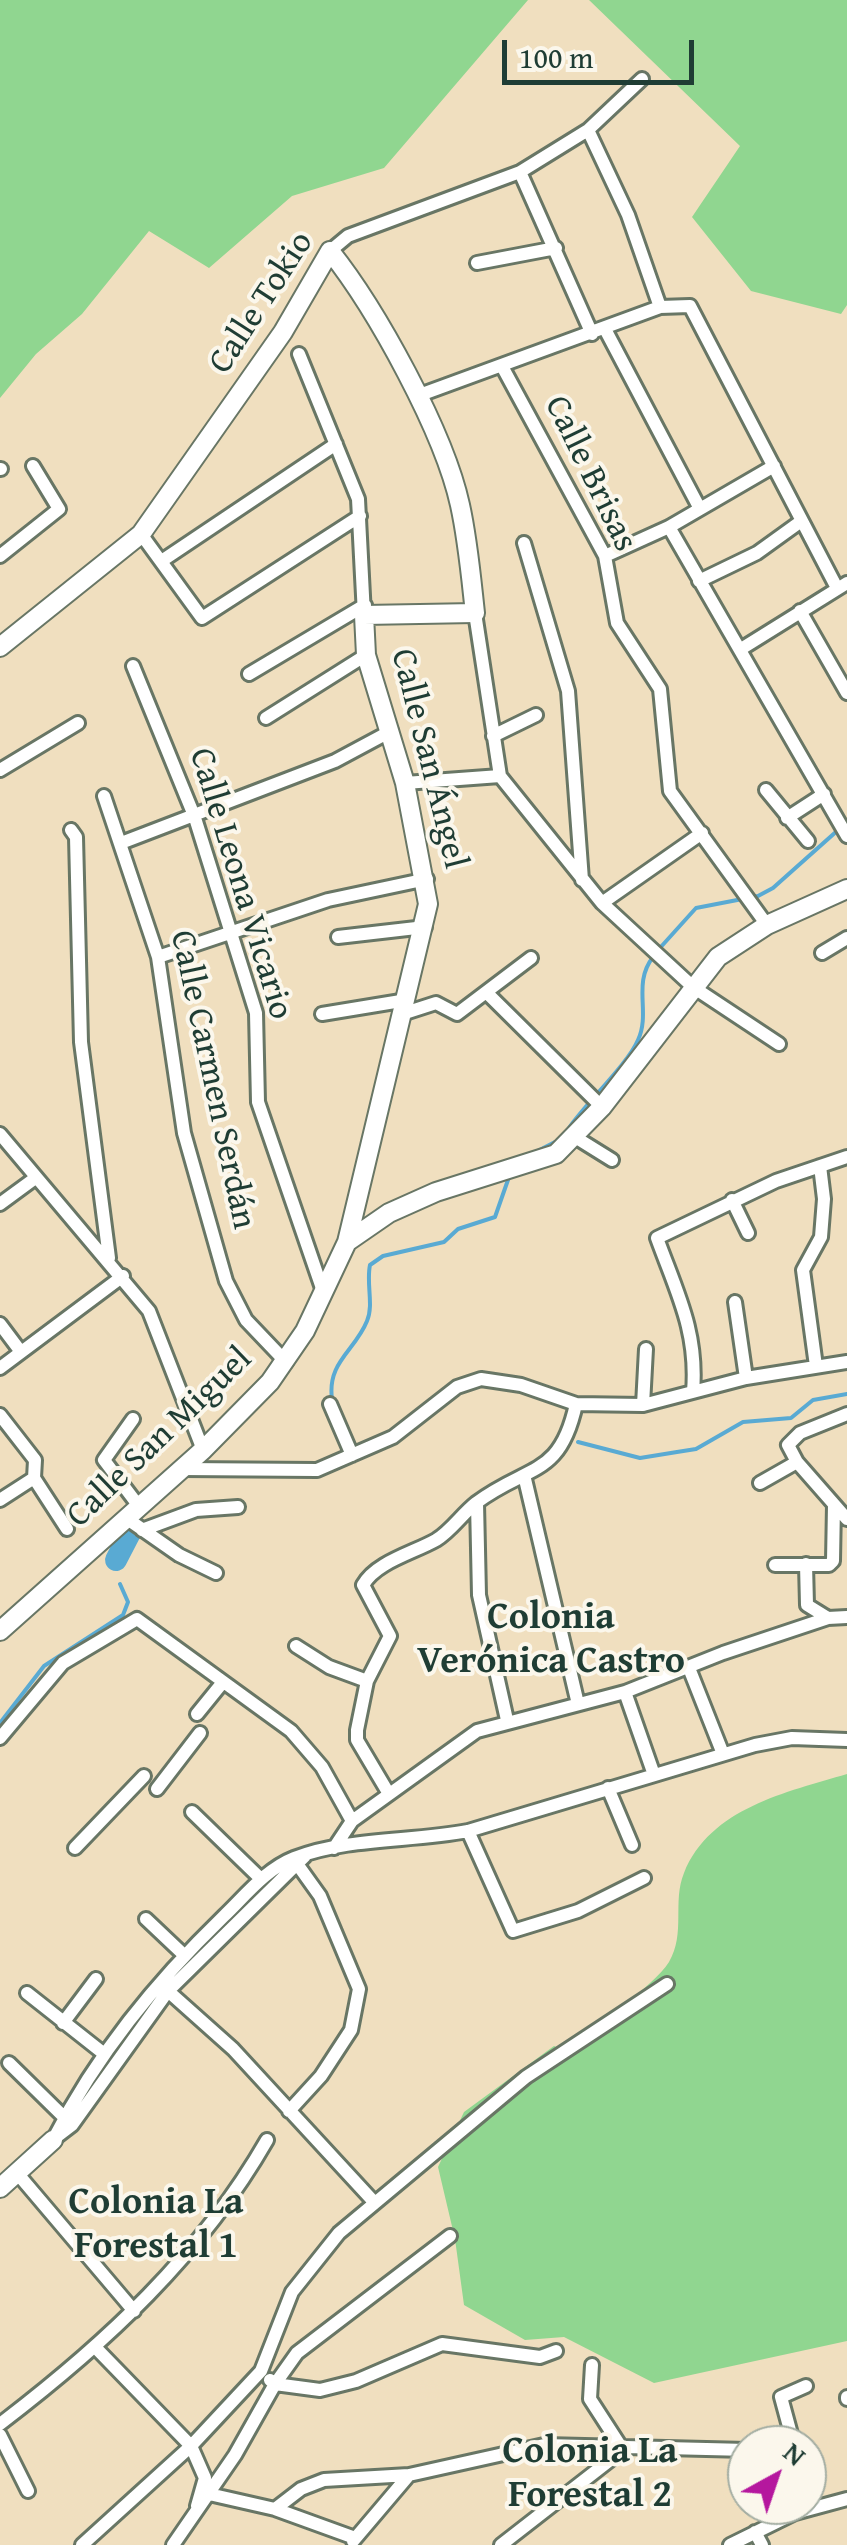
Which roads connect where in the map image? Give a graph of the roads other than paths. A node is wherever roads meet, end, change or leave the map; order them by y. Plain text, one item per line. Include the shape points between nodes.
1 (642, 79) dead end
2 (588, 130) junction
3 (520, 172) junction
4 (556, 248) junction
5 (330, 251) junction
6 (476, 263) dead end
7 (660, 307) junction
8 (598, 331) junction
9 (299, 354) dead end
10 (503, 368) junction
11 (417, 396) junction
12 (336, 444) junction
13 (34, 466) dead end
14 (774, 466) junction
15 (699, 507) junction
16 (360, 516) junction
17 (800, 522) junction
18 (669, 526) junction
19 (141, 534) junction
20 (524, 543) dead end
21 (0, 556) edge
22 (605, 556) junction
23 (163, 560) junction
24 (700, 581) junction
25 (842, 586) edge
26 (364, 610) junction
27 (800, 611) junction
28 (475, 613) junction
29 (0, 647) edge
30 (741, 649) junction
31 (366, 655) junction
32 (133, 666) dead end
33 (249, 674) dead end
34 (847, 693) edge
35 (536, 715) dead end
36 (266, 718) dead end
37 (78, 722) dead end
38 (391, 731) junction
39 (493, 736) junction
40 (0, 770) edge
41 (500, 776) junction
42 (405, 783) junction
43 (766, 790) dead end
44 (824, 794) junction
45 (104, 796) dead end
46 (196, 818) junction
47 (787, 818) junction
48 (71, 830) dead end
49 (702, 833) junction
50 (846, 835) edge
51 (808, 841) dead end
52 (121, 843) junction
53 (427, 880) junction
54 (582, 883) junction
55 (847, 889) edge
56 (602, 904) junction
57 (767, 926) junction
58 (425, 927) junction
59 (228, 930) junction
60 (338, 937) dead end
61 (847, 938) edge
62 (822, 953) dead end
63 (158, 957) junction
64 (532, 958) dead end
65 (693, 987) junction
66 (486, 993) junction
67 (406, 1007) junction
68 (322, 1014) dead end
69 (779, 1044) dead end
70 (600, 1105) junction
71 (0, 1134) edge
72 (575, 1137) junction
73 (847, 1157) edge
74 (612, 1160) dead end
75 (820, 1166) junction
76 (34, 1179) junction
77 (732, 1200) junction
78 (0, 1204) edge
79 (748, 1233) dead end
80 (346, 1242) junction
81 (109, 1258) junction
82 (123, 1276) junction
83 (324, 1294) junction
84 (735, 1302) dead end
85 (0, 1324) edge
86 (646, 1349) dead end
87 (21, 1352) junction
88 (286, 1362) junction
89 (847, 1362) edge
90 (816, 1366) junction
91 (0, 1368) edge
92 (746, 1378) junction
93 (693, 1392) junction
94 (330, 1404) dead end
95 (576, 1404) junction
96 (643, 1405) junction
97 (0, 1415) edge
98 (133, 1419) dead end
99 (845, 1420) edge
100 (203, 1450) junction
101 (352, 1455) junction
102 (797, 1462) junction
103 (182, 1469) junction
104 (524, 1476) junction
105 (34, 1478) junction
106 (760, 1484) dead end
107 (0, 1500) edge
108 (477, 1503) junction
109 (834, 1505) junction
110 (238, 1506) dead end
111 (132, 1512) junction
112 (847, 1519) edge
113 (66, 1529) dead end
114 (142, 1530) junction
115 (806, 1564) junction
116 (775, 1565) dead end
117 (216, 1573) dead end
118 (847, 1617) edge
119 (828, 1618) junction
120 (4, 1621) edge
121 (296, 1646) dead end
122 (689, 1668) junction
123 (367, 1681) junction
124 (223, 1682) junction
125 (626, 1692) junction
126 (578, 1704) junction
127 (198, 1714) dead end
128 (507, 1720) junction
129 (200, 1733) dead end
130 (0, 1738) edge
131 (847, 1740) edge
132 (722, 1754) junction
133 (652, 1772) junction
134 (144, 1776) dead end
135 (608, 1788) junction
136 (157, 1789) dead end
137 (389, 1794) junction
138 (192, 1812) dead end
139 (352, 1821) junction
140 (468, 1831) junction
141 (632, 1845) dead end
142 (75, 1848) dead end
143 (334, 1848) junction
144 (299, 1860) junction
145 (644, 1878) dead end
146 (262, 1879) junction
147 (146, 1920) dead end
148 (191, 1958) junction
149 (96, 1979) dead end
150 (668, 1984) dead end
151 (168, 1991) junction
152 (26, 1994) dead end
153 (63, 2023) junction
154 (104, 2053) junction
155 (9, 2063) dead end
156 (288, 2111) junction
157 (68, 2121) junction
158 (53, 2140) joint
159 (266, 2140) dead end
160 (17, 2173) junction
161 (0, 2188) edge
162 (374, 2202) junction
163 (450, 2236) dead end
164 (134, 2311) junction
165 (95, 2348) junction
166 (556, 2351) dead end
167 (592, 2365) dead end
168 (261, 2371) junction
169 (275, 2384) junction
170 (806, 2386) dead end
171 (0, 2424) edge
172 (789, 2425) edge
173 (0, 2435) edge
174 (191, 2446) junction
175 (624, 2450) junction
176 (727, 2450) edge
177 (410, 2475) junction
178 (28, 2491) dead end
179 (209, 2494) junction
180 (276, 2509) junction
181 (196, 2512) junction
182 (766, 2525) edge
183 (754, 2532) junction
184 (353, 2542) edge
185 (82, 2545) edge
186 (173, 2545) edge
187 (501, 2545) edge
188 (730, 2545) edge
189 (762, 2545) edge

1 - 2 street, Calle Tokio
2 - 3 street, Calle Tokio
2 - 7 street via 628,215
3 - 4 street
3 - 5 street, Calle Tokio via 348,236
4 - 6 street
4 - 8 street
5 - 11 street
5 - 19 street, Calle Tokio via 283,332
7 - 8 street
7 - 14 street via 690,306
8 - 10 street
8 - 15 street
9 - 12 street, Calle San Ángel
10 - 11 street
10 - 22 street, Calle Brisas
11 - 28 street via 460,506
12 - 16 street, Calle San Ángel
12 - 23 street
13 - 21 street via 59,509
14 - 15 street
14 - 17 street
15 - 18 street
16 - 23 street via 202,618
16 - 26 street, Calle San Ángel
17 - 24 street
17 - 25 street
18 - 22 street
18 - 24 street
19 - 23 street
19 - 29 street, Calle Tokio
20 - 54 street via 568,691
22 - 49 street, Calle Brisas via 617,623 660,689 670,791
24 - 30 street
25 - 27 street
26 - 28 street
26 - 31 street, Calle San Ángel
26 - 33 street
27 - 30 street
27 - 34 street
28 - 39 street
30 - 44 street
31 - 36 street
31 - 38 street, Calle San Ángel
32 - 46 street, Calle Leona Vicario
35 - 39 street
37 - 40 street
38 - 42 street, Calle San Ángel
38 - 46 street
39 - 41 street
41 - 42 street
41 - 54 street
42 - 53 street, Calle San Ángel
43 - 47 street
44 - 47 street
44 - 50 street
45 - 52 street, Calle Carmen Serdán
46 - 52 street
46 - 59 street, Calle Leona Vicario
47 - 51 street
48 - 81 street via 80,1042
49 - 56 street
49 - 57 street, Calle Brisas
52 - 63 street, Calle Carmen Serdán
53 - 58 street, Calle San Ángel
53 - 59 street
54 - 56 street
55 - 57 street
56 - 65 street
57 - 65 street via 718,957
58 - 60 street
58 - 67 street, Calle San Ángel
59 - 63 street
59 - 83 street, Calle Leona Vicario via 256,1013 258,1102
61 - 62 street
63 - 88 street, Calle Carmen Serdán via 184,1133 226,1281 246,1320
64 - 66 street
65 - 69 street
65 - 70 street
66 - 67 street via 457,1014 436,1003
66 - 70 street
67 - 68 street
67 - 80 street, Calle San Ángel
70 - 72 street
71 - 76 street
72 - 74 street
72 - 80 street via 556,1154 414,1202
73 - 75 street
75 - 77 street
75 - 90 street via 821,1238 803,1270
76 - 78 street
76 - 81 street
77 - 79 street
77 - 93 street via 658,1238 696,1354
80 - 83 street, Calle San Miguel
81 - 82 street
82 - 87 street
82 - 100 street via 150,1311
83 - 88 street, Calle San Miguel
84 - 92 street
85 - 87 street
86 - 96 street
87 - 91 street
88 - 100 street, Calle San Miguel
89 - 90 street
90 - 92 street
92 - 93 street
93 - 96 street
94 - 101 street
95 - 96 street
95 - 101 street via 520,1385 469,1380 393,1438
95 - 104 street via 564,1447
97 - 105 street via 35,1460
98 - 111 street via 104,1460
99 - 102 street via 788,1440
100 - 103 street, Calle San Miguel
101 - 103 street via 306,1472
102 - 106 street
102 - 109 street
103 - 111 street, Calle San Miguel
104 - 108 street
104 - 126 street
105 - 107 street
105 - 113 street
108 - 123 street via 440,1538 390,1563 364,1585 390,1636
108 - 128 street via 479,1595
109 - 112 street
109 - 115 street via 832,1561
110 - 114 street via 196,1510
111 - 114 street
111 - 120 street, Calle San Miguel
114 - 117 street
115 - 116 street
115 - 119 street via 807,1606
118 - 119 street
119 - 122 street
121 - 123 street
122 - 125 street
122 - 132 street
123 - 137 street via 356,1734
124 - 127 street
124 - 130 street via 137,1619 63,1663
124 - 139 street via 290,1731 322,1768
125 - 126 street
125 - 133 street
126 - 128 street
128 - 137 street via 477,1731
129 - 136 street
131 - 132 street via 792,1738
132 - 133 street
133 - 135 street
134 - 142 street
135 - 140 street
135 - 141 street
137 - 139 street
138 - 146 street
139 - 143 street
140 - 143 street
140 - 145 street via 512,1931 578,1911
143 - 144 street
144 - 146 street
144 - 148 street
144 - 156 street via 358,1980 352,2030
146 - 148 street
147 - 148 street
148 - 151 street
148 - 154 street
149 - 153 street
150 - 162 street via 526,2076
151 - 156 street via 234,2049
151 - 157 street
152 - 153 street
153 - 154 street
154 - 157 street
155 - 157 street
156 - 162 street
157 - 158 street
158 - 160 street
159 - 164 street via 232,2201
160 - 161 street
160 - 164 street
162 - 168 street via 303,2274
163 - 169 street via 296,2353
164 - 165 street
165 - 171 street
165 - 174 street
166 - 169 street via 540,2357 442,2344 356,2382 320,2390
167 - 175 street via 590,2399
168 - 169 street
168 - 174 street
169 - 179 street
170 - 172 street via 781,2396
173 - 178 street
174 - 181 street via 205,2478
174 - 185 street
175 - 176 street
175 - 177 street via 544,2445
175 - 187 street
177 - 180 street via 324,2480
177 - 184 street
179 - 180 street
179 - 181 street
180 - 184 street
181 - 186 street
182 - 183 street
183 - 188 street
183 - 189 street

